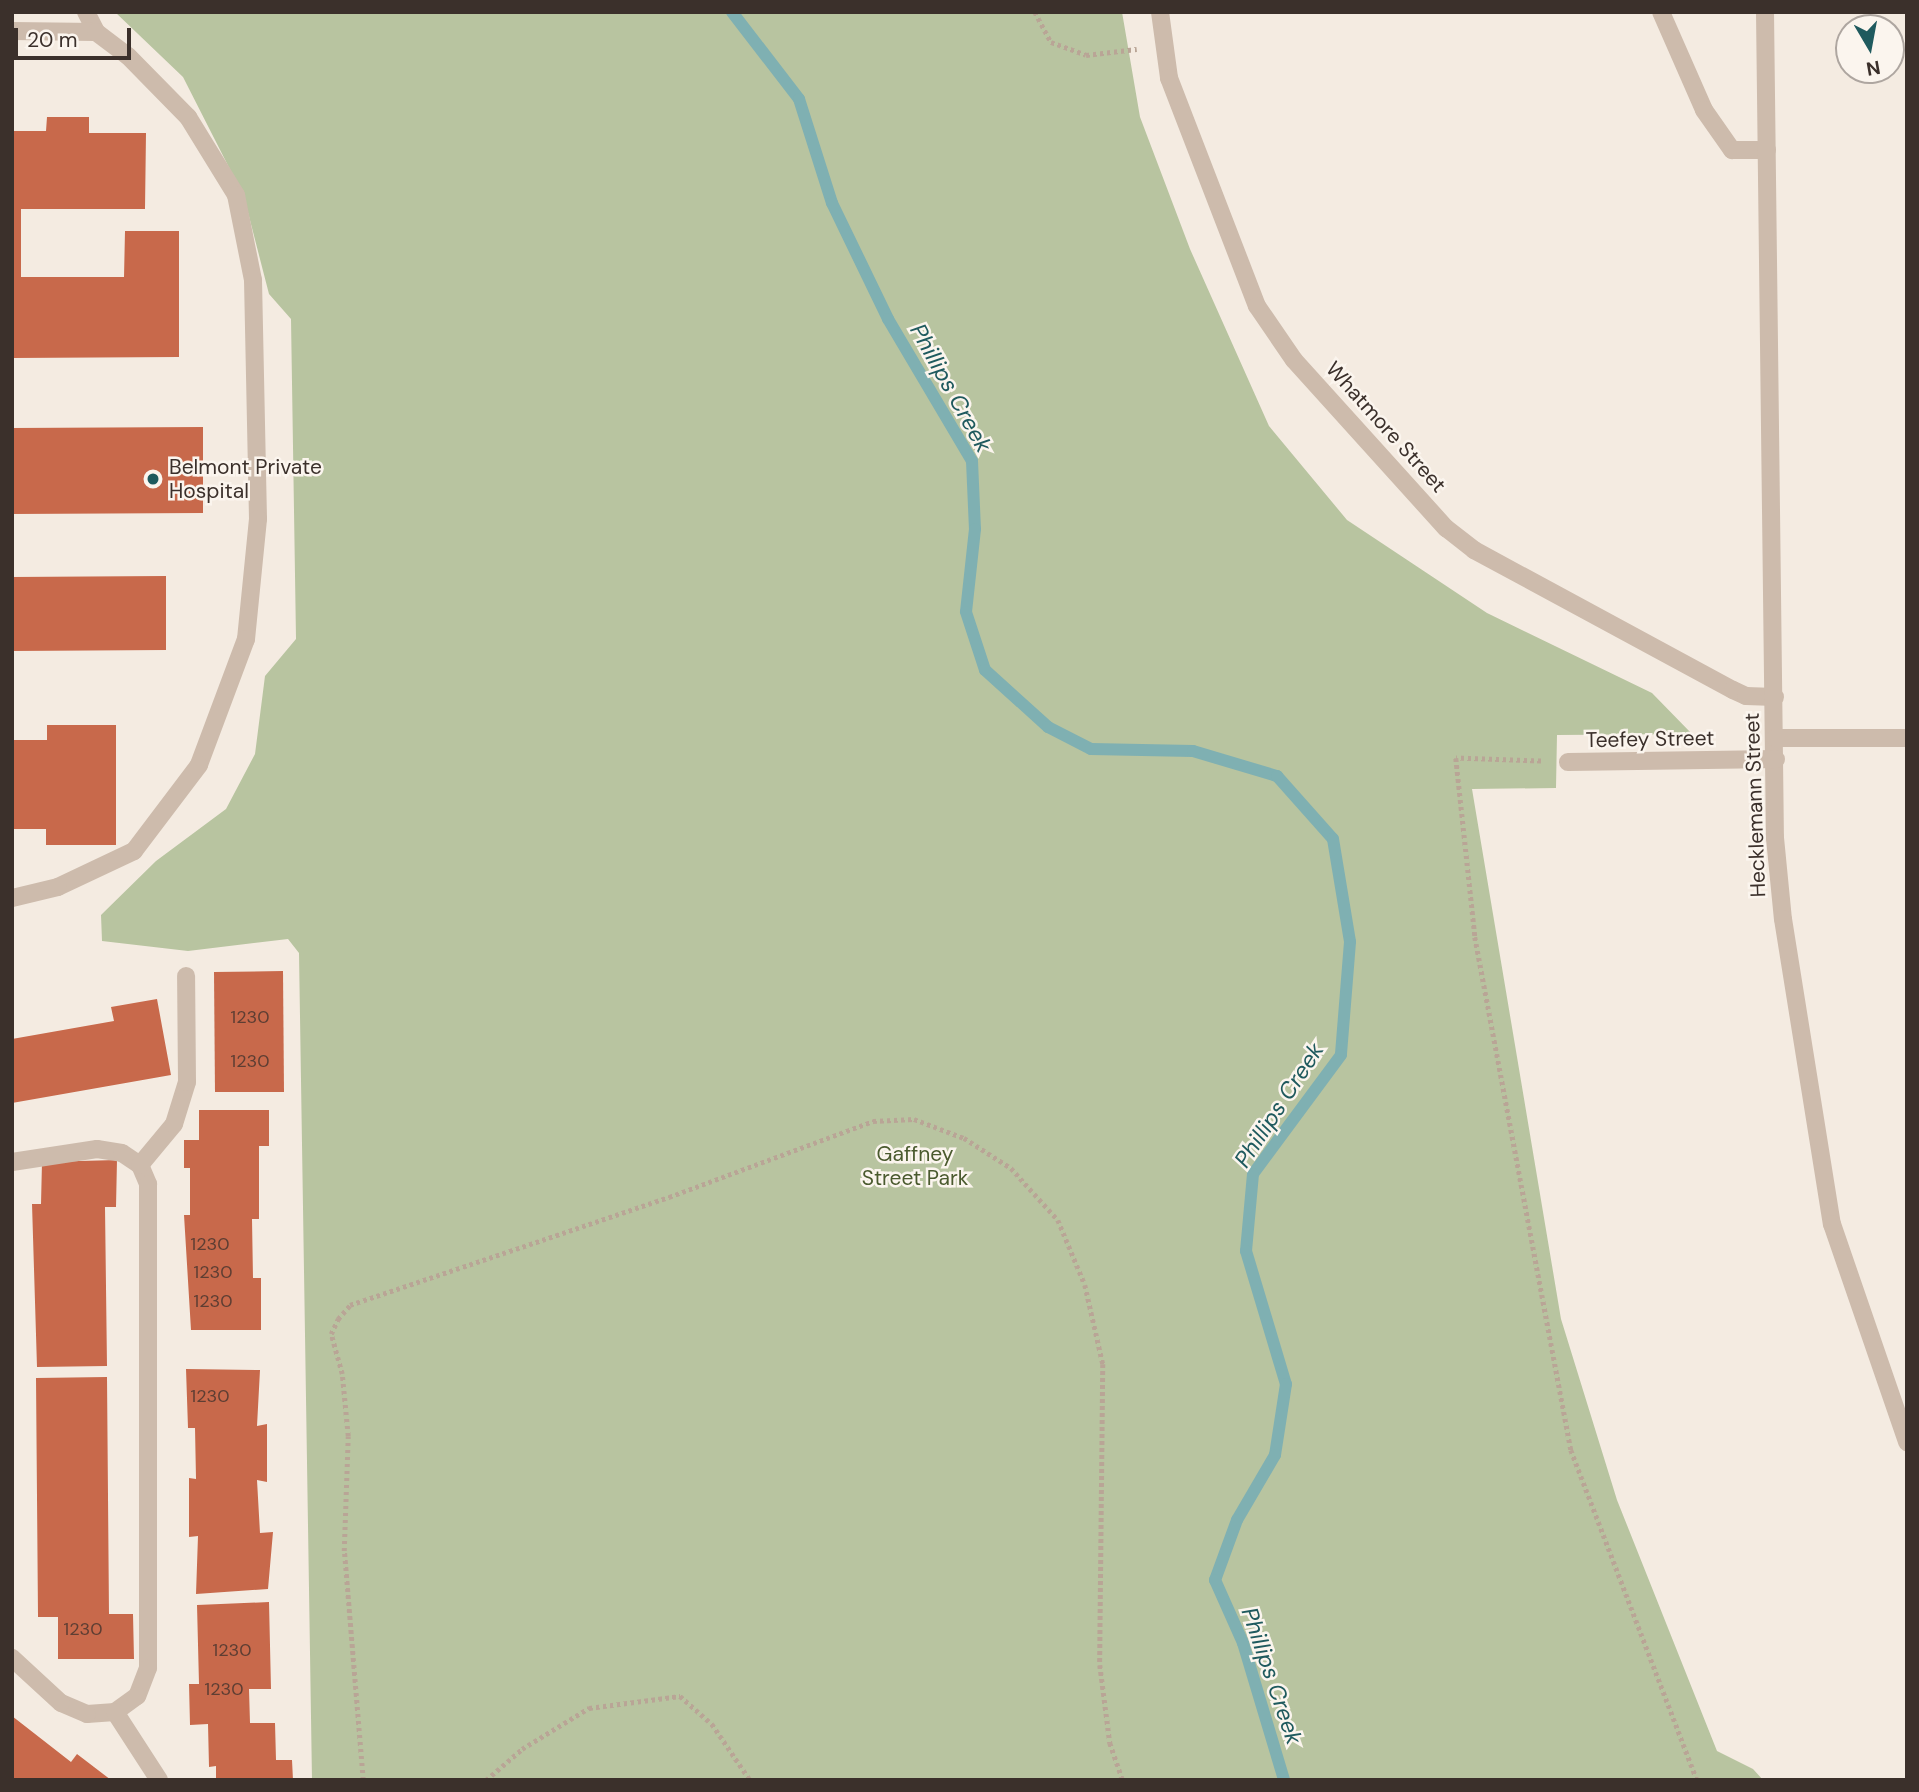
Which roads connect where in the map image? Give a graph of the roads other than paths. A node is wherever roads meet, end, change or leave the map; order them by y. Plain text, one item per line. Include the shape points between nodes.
1 (86, 12) edge
2 (1160, 12) edge
3 (1661, 12) edge
4 (1765, 12) edge
5 (12, 31) edge
6 (96, 33) junction
7 (1767, 150) junction
8 (1775, 697) junction
9 (1775, 738) junction
10 (1907, 738) edge
11 (1776, 760) junction
12 (1568, 762) road end
13 (12, 898) edge
14 (186, 976) dead end
15 (12, 1162) edge
16 (140, 1165) junction
17 (1907, 1442) edge
18 (12, 1658) edge
19 (115, 1712) junction
20 (159, 1780) edge

1 - 6 street
2 - 8 street, Whatmore Street via 1169,78 1257,306 1273,335 1446,528 1505,569 1734,690 1746,696
3 - 7 street via 1704,110 1732,150
4 - 7 street, Hecklemann Street
5 - 6 street
6 - 13 street via 128,56 187,117 236,195 253,280 258,519 246,639 199,765 134,851 58,887
7 - 8 street, Hecklemann Street
8 - 9 street, Hecklemann Street
9 - 10 street
9 - 11 street, Hecklemann Street
11 - 12 street, Teefey Street
11 - 17 street, Hecklemann Street via 1775,838 1783,919 1832,1224
14 - 16 street via 187,1082 174,1124
15 - 16 street via 97,1149 122,1153
16 - 19 street via 148,1184 148,1668 137,1696
18 - 19 street via 61,1703 88,1714
19 - 20 street

